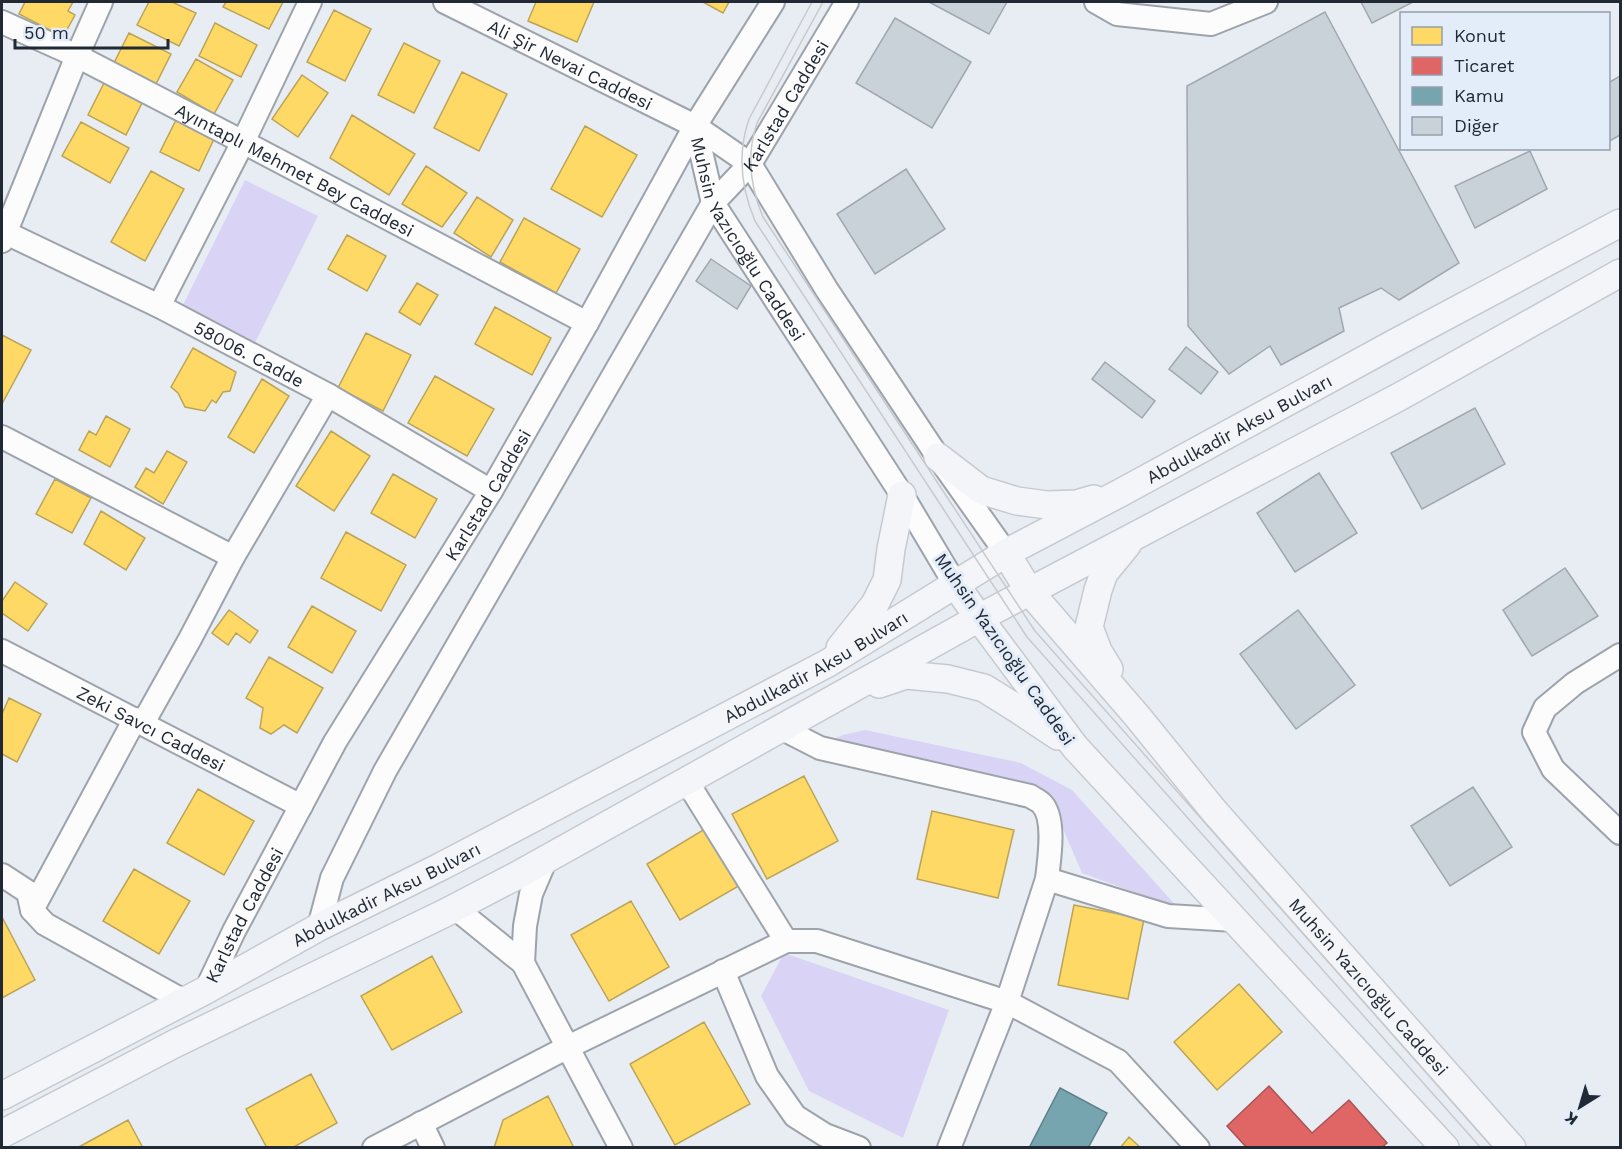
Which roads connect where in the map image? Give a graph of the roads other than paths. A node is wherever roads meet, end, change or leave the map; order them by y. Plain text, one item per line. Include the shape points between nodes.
1 (101, 2) edge
2 (310, 2) edge
3 (445, 2) edge
4 (773, 2) edge
5 (847, 2) edge
6 (1096, 2) edge
7 (1266, 2) edge
8 (1152, 10) edge
9 (2, 22) edge
10 (77, 56) junction
11 (695, 126) junction
12 (243, 142) junction
13 (750, 164) junction
14 (713, 203) junction
15 (1620, 223) edge
16 (3, 235) edge
17 (1620, 273) edge
18 (159, 306) junction
19 (587, 323) junction
20 (328, 395) junction
21 (2, 437) edge
22 (938, 457) junction
23 (491, 491) junction
24 (1122, 492) junction
25 (902, 495) junction
26 (1136, 535) junction
27 (1006, 553) junction
28 (233, 557) junction
29 (955, 584) junction
30 (1029, 591) junction
31 (978, 618) junction
32 (2, 651) edge
33 (1620, 655) edge
34 (828, 663) junction
35 (835, 697) junction
36 (1137, 716) junction
37 (139, 721) junction
38 (781, 728) junction
39 (1075, 747) junction
40 (686, 780) junction
41 (301, 806) junction
42 (1620, 833) edge
43 (546, 859) junction
44 (2, 875) edge
45 (1047, 879) junction
46 (454, 908) junction
47 (32, 910) junction
48 (1235, 920) junction
49 (319, 927) junction
50 (786, 941) junction
51 (523, 963) junction
52 (723, 971) junction
53 (195, 995) junction
54 (1007, 1002) junction
55 (568, 1047) junction
56 (2, 1096) edge
57 (421, 1123) junction
58 (2, 1134) edge
59 (374, 1148) edge
60 (433, 1148) edge
61 (621, 1148) edge
62 (859, 1148) edge
63 (949, 1148) edge
64 (1198, 1148) edge
65 (1445, 1148) edge
66 (1512, 1148) edge

1 - 10 street
2 - 12 street
3 - 11 street, Ali Şir Nevai Caddesi
4 - 11 street, Karlstad Caddesi
5 - 13 street, Karlstad Caddesi
6 - 8 street via 1117,14
7 - 8 street via 1210,24
9 - 10 street, Ayıntaplı Mehmet Bey Caddesi
10 - 12 street, Ayıntaplı Mehmet Bey Caddesi
10 - 16 street
11 - 13 street, Muhsin Yazıcıoğlu Caddesi
11 - 14 street, Muhsin Yazıcıoğlu Caddesi
11 - 19 street, Karlstad Caddesi
12 - 18 street
12 - 19 street, Ayıntaplı Mehmet Bey Caddesi
13 - 14 street, Karlstad Caddesi
13 - 22 street, Muhsin Yazıcıoğlu Caddesi via 827,291
14 - 25 street, Muhsin Yazıcıoğlu Caddesi
14 - 49 street, Karlstad Caddesi via 385,771 332,878
15 - 24 main road, Abdulkadir Aksu Bulvarı
16 - 18 street, 58006. Cadde
17 - 26 main road, Abdulkadir Aksu Bulvarı via 1399,397
18 - 20 street, 58006. Cadde
19 - 23 street, Karlstad Caddesi
20 - 23 street, 58006. Cadde
20 - 28 street
21 - 28 street
22 - 24 main road via 981,490 1017,501 1077,504
22 - 27 street, Muhsin Yazıcıoğlu Caddesi
23 - 41 street, Karlstad Caddesi via 335,742
24 - 27 main road, Abdulkadir Aksu Bulvarı
25 - 29 street, Muhsin Yazıcıoğlu Caddesi
25 - 34 main road via 887,580 875,604
26 - 30 main road, Abdulkadir Aksu Bulvarı
26 - 36 main road via 1104,573 1089,627 1098,651
27 - 29 main road, Abdulkadir Aksu Bulvarı
27 - 30 main road, Muhsin Yazıcıoğlu Caddesi
28 - 37 street via 190,639
29 - 31 main road, Muhsin Yazıcıoğlu Caddesi
29 - 34 main road, Abdulkadir Aksu Bulvarı
30 - 31 main road, Abdulkadir Aksu Bulvarı
30 - 36 main road, Muhsin Yazıcıoğlu Caddesi
31 - 35 main road, Abdulkadir Aksu Bulvarı
31 - 39 main road, Muhsin Yazıcıoğlu Caddesi
32 - 37 street, Zeki Savcı Caddesi
33 - 42 street via 1575,683 1545,708 1534,732 1553,769
34 - 49 main road, Abdulkadir Aksu Bulvarı
35 - 38 main road, Abdulkadir Aksu Bulvarı
35 - 39 main road via 906,675 948,679 984,688
36 - 66 main road, Muhsin Yazıcıoğlu Caddesi via 1214,811
37 - 41 street, Zeki Savcı Caddesi
37 - 47 street
38 - 40 main road, Abdulkadir Aksu Bulvarı
38 - 45 street via 820,748 1030,796 1042,804 1049,819
39 - 48 main road, Muhsin Yazıcıoğlu Caddesi
40 - 43 main road, Abdulkadir Aksu Bulvarı
40 - 50 street
41 - 53 street, Karlstad Caddesi
43 - 46 main road, Abdulkadir Aksu Bulvarı
43 - 51 street via 531,894
44 - 47 street via 28,892
45 - 48 street via 1168,916
45 - 54 street
46 - 51 street
46 - 58 main road, Abdulkadir Aksu Bulvarı via 174,1044
47 - 53 street via 45,924
48 - 65 main road, Muhsin Yazıcıoğlu Caddesi
49 - 53 main road, Abdulkadir Aksu Bulvarı
50 - 52 street
50 - 54 street via 817,941
51 - 55 street
52 - 55 street
52 - 62 street via 767,1076 795,1116 825,1135
53 - 56 main road, Abdulkadir Aksu Bulvarı
54 - 63 street
54 - 64 street via 1118,1062
55 - 57 street
55 - 61 street
57 - 59 street
57 - 60 street

